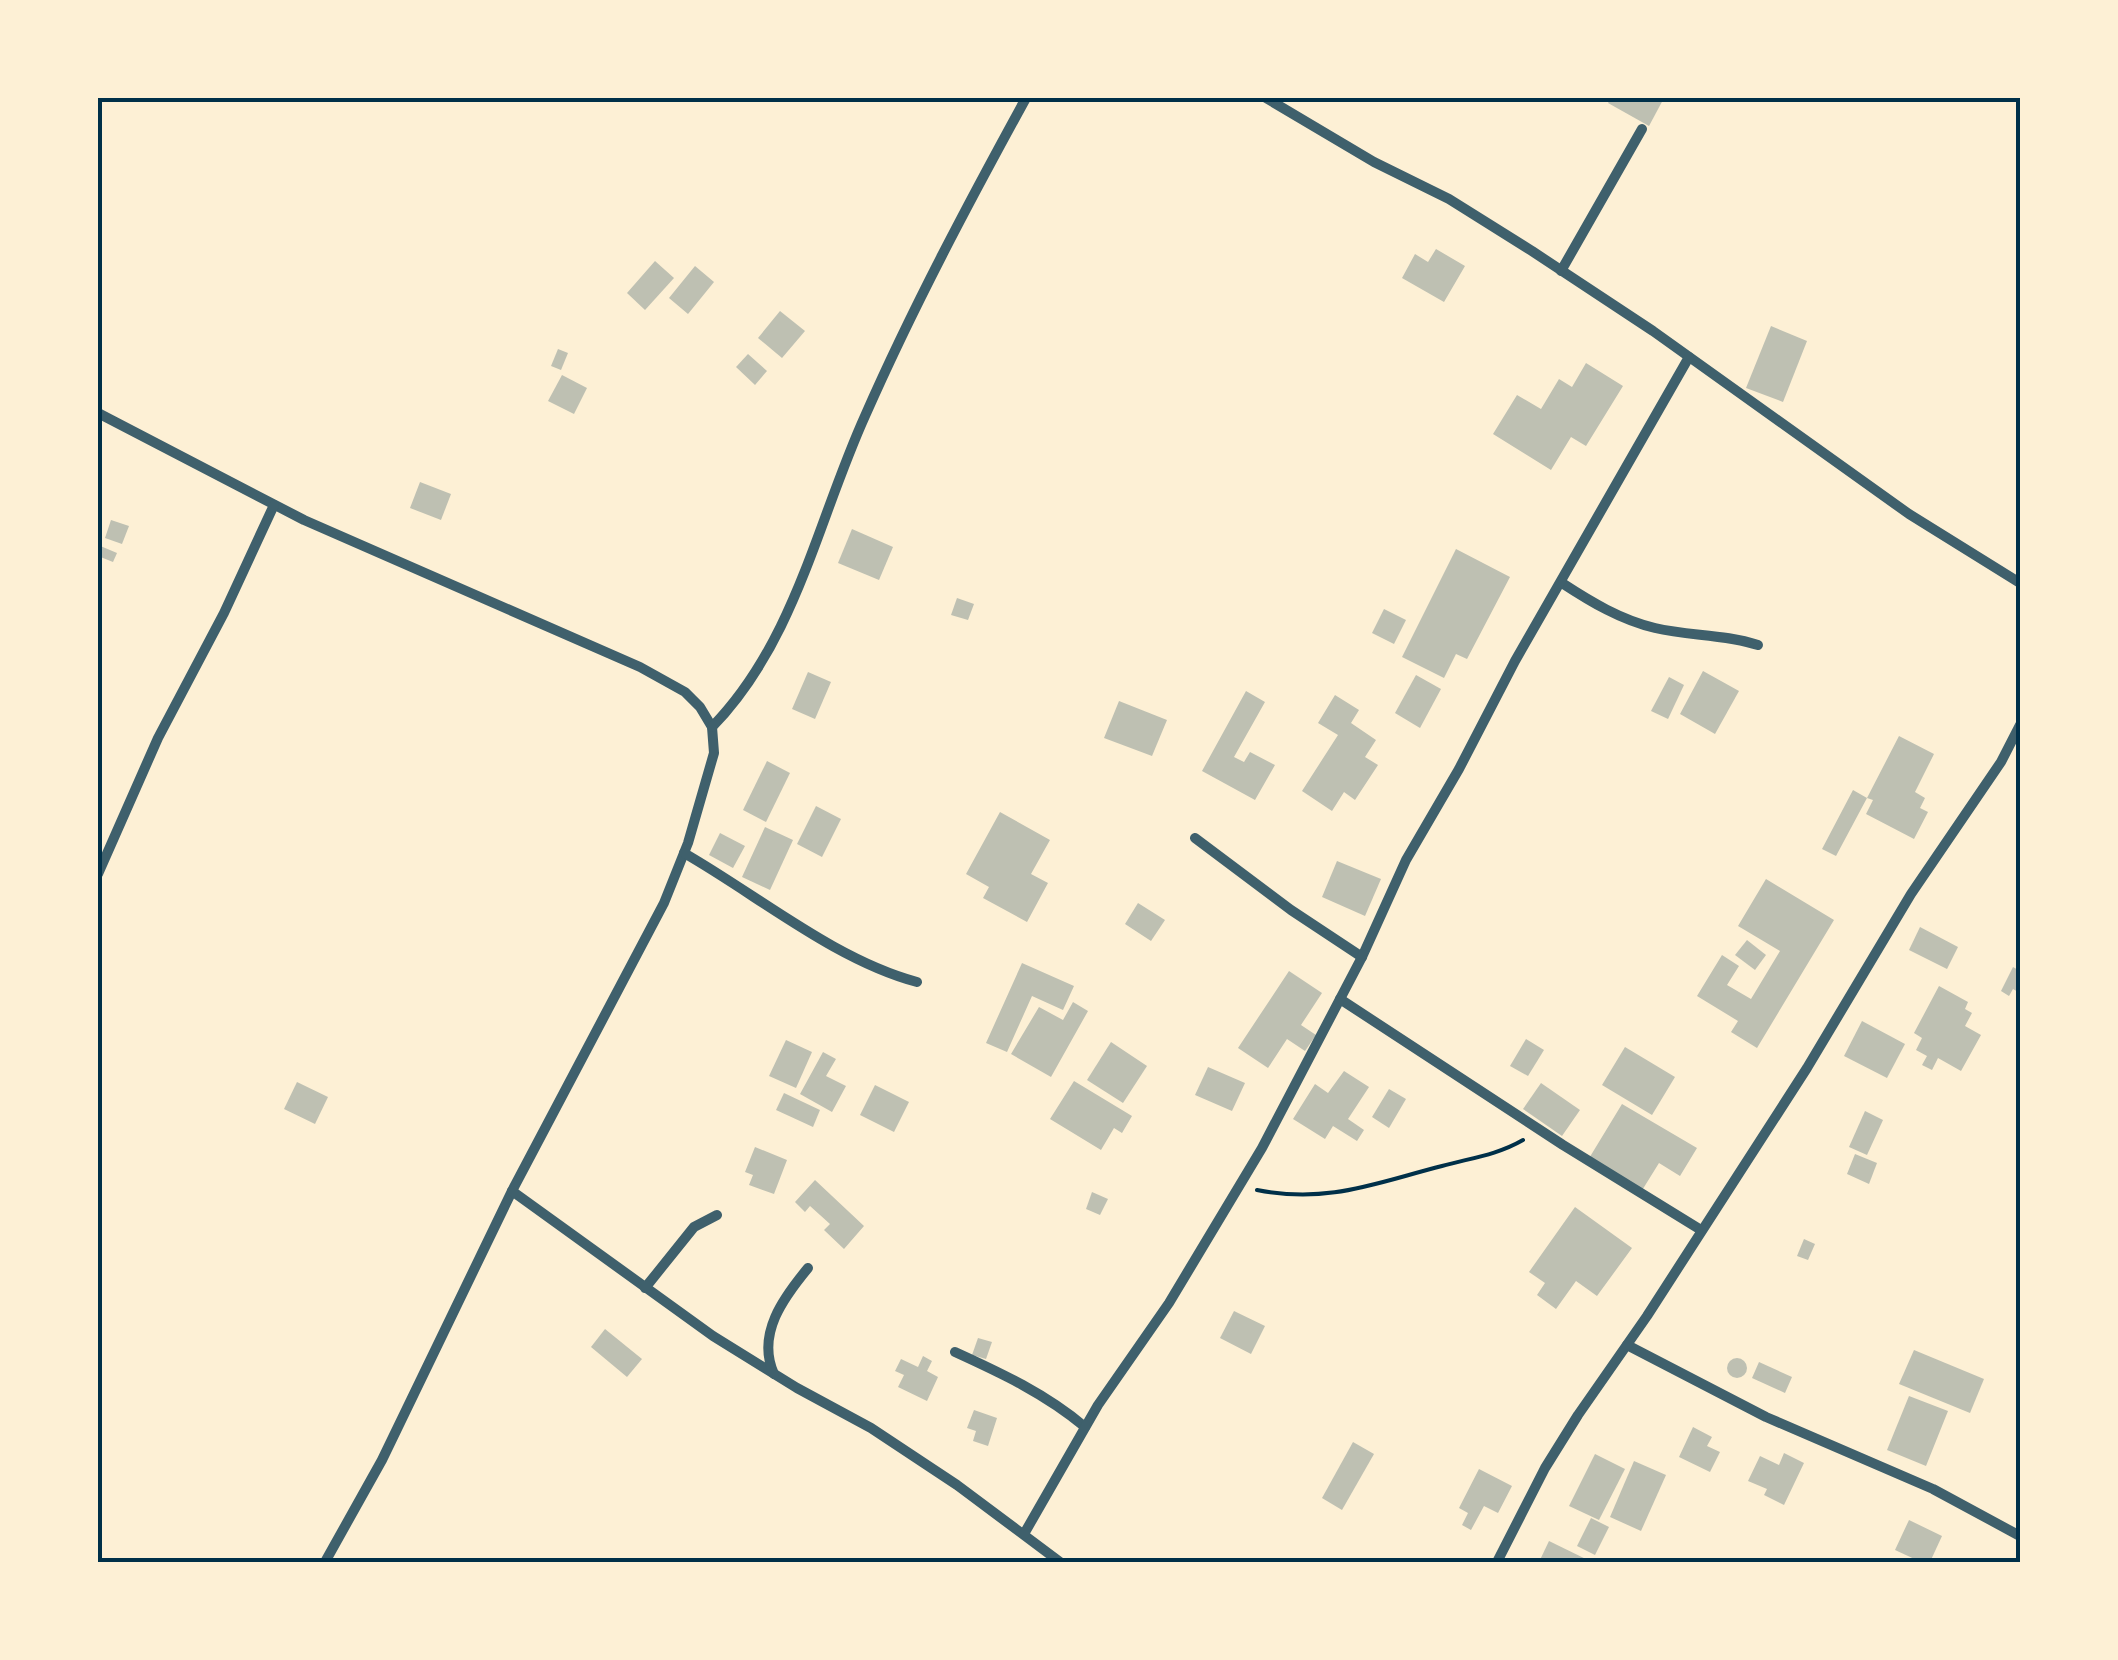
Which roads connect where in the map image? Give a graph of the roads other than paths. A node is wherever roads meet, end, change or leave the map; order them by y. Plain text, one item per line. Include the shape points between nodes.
1 (1026, 98) edge
2 (1266, 98) edge
3 (1642, 129) dead end
4 (1561, 270) junction
5 (1689, 358) junction
6 (98, 413) edge
7 (274, 505) junction
8 (1562, 583) junction
9 (2020, 584) edge
10 (1758, 645) dead end
11 (2020, 725) edge
12 (712, 727) junction
13 (1195, 838) dead end
14 (684, 853) junction
15 (98, 874) edge
16 (1362, 956) junction
17 (917, 982) dead end
18 (1340, 998) junction
19 (512, 1191) junction
20 (718, 1215) dead end
21 (1701, 1230) junction
22 (808, 1268) dead end
23 (644, 1288) junction
24 (1627, 1345) junction
25 (955, 1352) dead end
26 (774, 1374) junction
27 (1085, 1427) junction
28 (1024, 1534) junction
29 (2020, 1536) edge
30 (325, 1562) edge
31 (1060, 1562) edge
32 (1496, 1562) edge

1 - 12 street via 914,309 789,612 746,688
2 - 4 street
3 - 4 street
4 - 5 street
5 - 8 street
5 - 9 street via 1908,514
6 - 7 street
7 - 12 street via 640,667 685,692
7 - 15 street
8 - 10 street via 1654,628
8 - 16 street via 1406,860
11 - 21 street
12 - 14 street via 714,753
13 - 16 street
14 - 17 street via 857,960
14 - 19 street via 610,1010
16 - 18 street
18 - 21 street
18 - 27 street via 1240,1186
19 - 23 street
19 - 30 street
20 - 23 street via 694,1228
21 - 24 street
22 - 26 street via 770,1328
23 - 26 street
24 - 29 street
24 - 32 street via 1546,1468
25 - 27 street via 1031,1389
26 - 28 street via 871,1428
27 - 28 street
28 - 31 street

